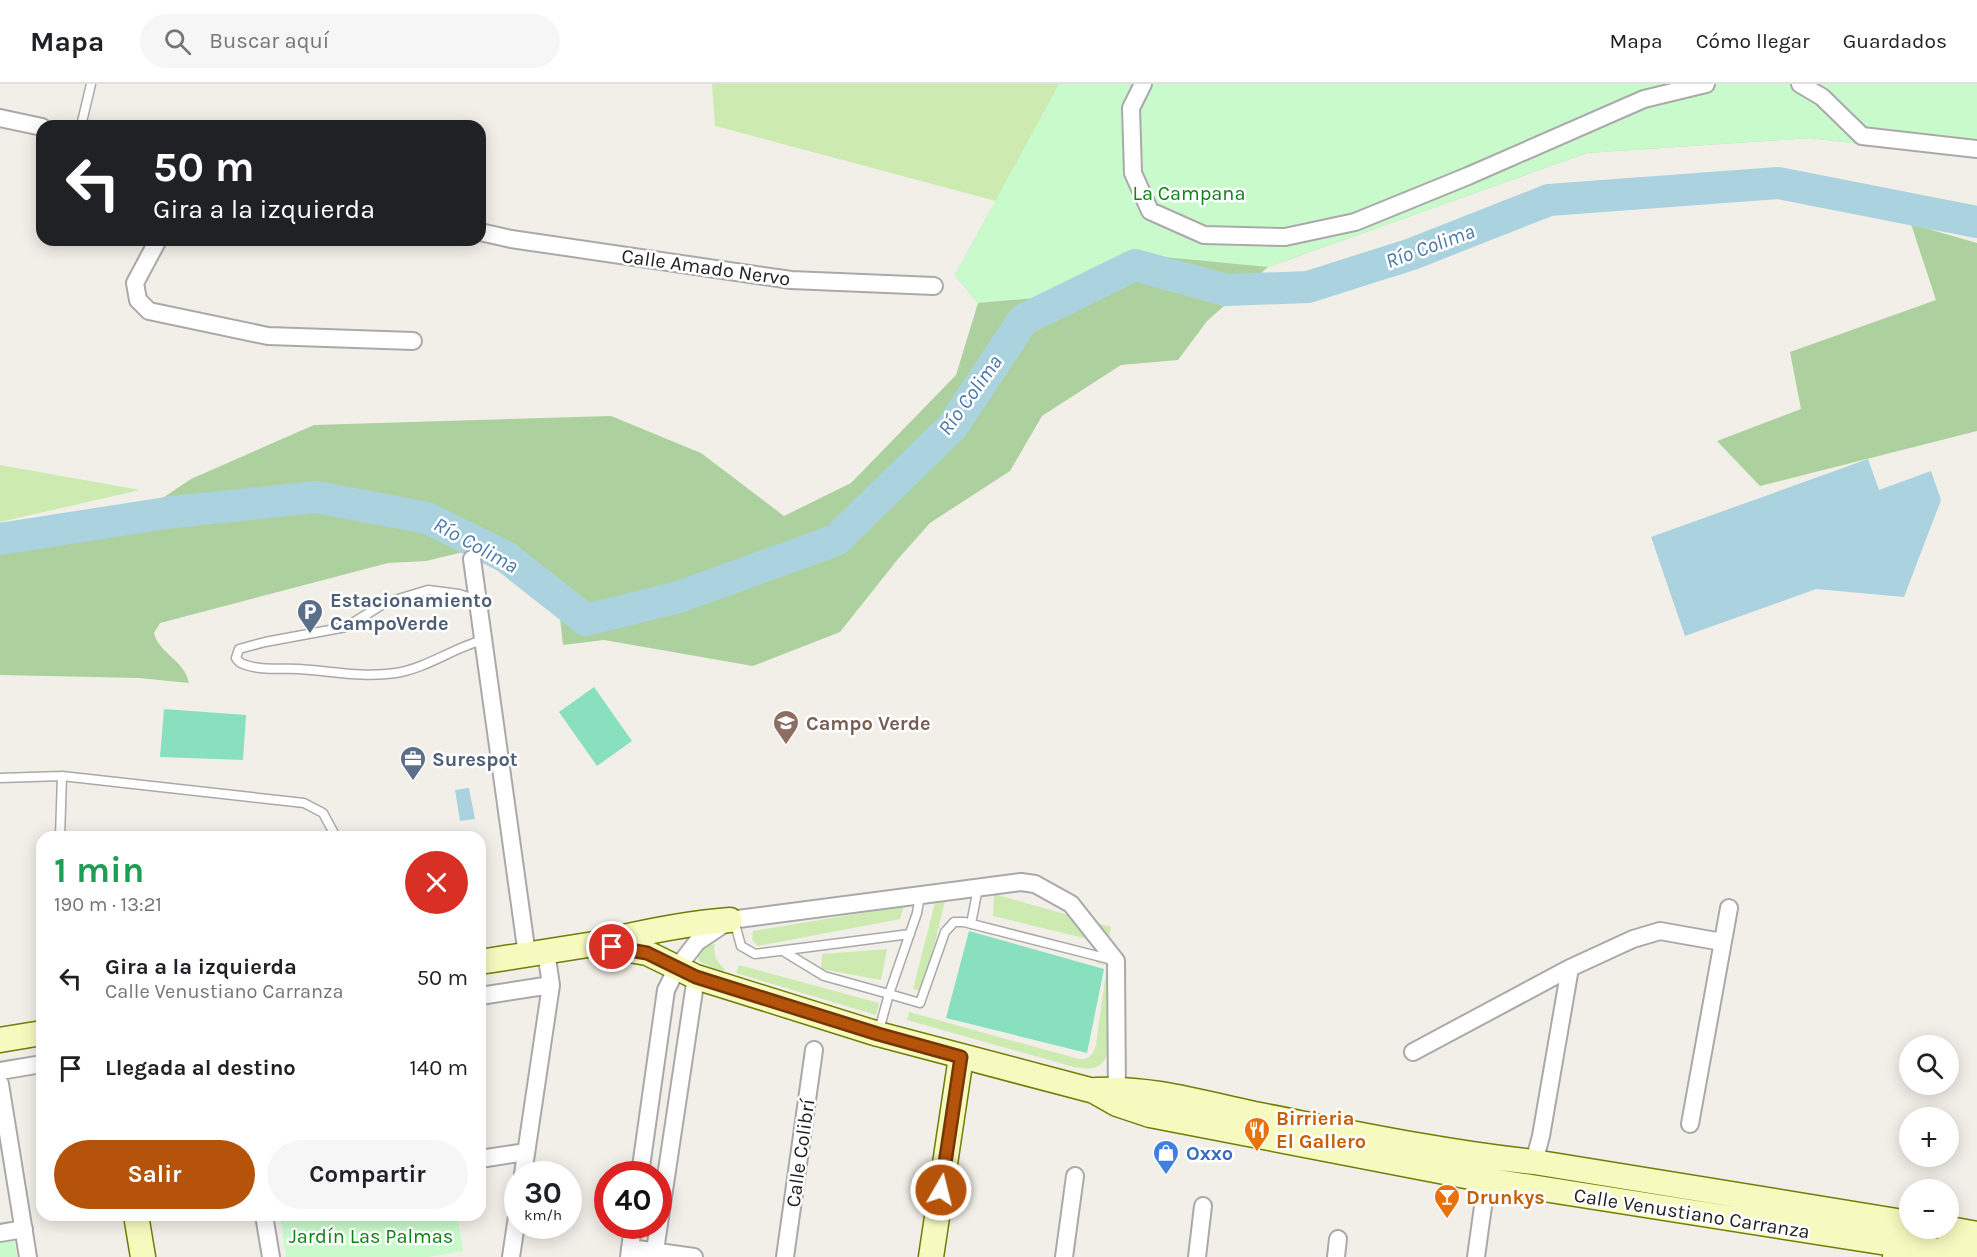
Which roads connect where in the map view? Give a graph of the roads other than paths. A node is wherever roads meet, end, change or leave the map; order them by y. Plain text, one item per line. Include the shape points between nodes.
1 (91, 84) edge
2 (1143, 84) edge
3 (1706, 84) edge
4 (1800, 84) edge
5 (0, 118) edge
6 (82, 120) edge
7 (36, 126) edge
8 (1977, 149) edge
9 (486, 233) edge
10 (155, 246) edge
11 (934, 286) dead end
12 (413, 341) dead end
13 (472, 559) dead end
14 (477, 600) junction
15 (483, 640) junction
16 (62, 776) junction
17 (0, 778) edge
18 (60, 831) edge
19 (333, 831) edge
20 (978, 888) junction
21 (920, 894) junction
22 (1729, 908) dead end
23 (732, 920) junction
24 (972, 924) junction
25 (910, 934) junction
26 (1722, 942) junction
27 (594, 944) junction
28 (783, 951) junction
29 (536, 953) junction
30 (486, 961) edge
31 (1116, 961) junction
32 (1570, 968) junction
33 (686, 973) junction
34 (551, 985) junction
35 (889, 994) junction
36 (486, 995) edge
37 (36, 1034) edge
38 (878, 1034) junction
39 (0, 1040) edge
40 (814, 1050) dead end
41 (1413, 1052) dead end
42 (961, 1057) junction
43 (36, 1065) edge
44 (0, 1071) edge
45 (0, 1084) edge
46 (1109, 1095) junction
47 (1690, 1124) dead end
48 (526, 1152) junction
49 (486, 1158) edge
50 (525, 1161) edge
51 (642, 1161) edge
52 (1544, 1163) junction
53 (1488, 1168) junction
54 (1075, 1176) dead end
55 (1550, 1190) junction
56 (1203, 1206) dead end
57 (137, 1221) edge
58 (150, 1221) edge
59 (265, 1221) edge
60 (24, 1229) junction
61 (0, 1233) edge
62 (1977, 1234) edge
63 (514, 1239) edge
64 (1338, 1239) dead end
65 (1939, 1241) edge
66 (1902, 1242) edge
67 (629, 1252) edge
68 (655, 1254) edge
69 (28, 1257) edge
70 (143, 1257) edge
71 (155, 1257) edge
72 (271, 1257) edge
73 (511, 1257) edge
74 (694, 1257) edge
75 (785, 1257) edge
76 (931, 1257) edge
77 (1064, 1257) edge
78 (1197, 1257) edge
79 (1336, 1257) edge
80 (1476, 1257) edge
81 (1977, 1257) edge

1 - 6 lane
2 - 3 street via 1131,108 1133,173 1150,211 1204,235 1285,237 1355,222 1644,99
4 - 8 street via 1822,97 1862,136
5 - 7 street
9 - 11 street, Calle Amado Nervo via 791,280
10 - 12 street via 135,283 138,300 149,311 268,336
13 - 14 street
14 - 15 street
14 - 15 lane via 428,590 385,603 346,627 239,649 236,658 242,664 266,668 355,676 398,673
15 - 29 street
16 - 17 lane
16 - 18 lane
16 - 19 lane via 304,803 323,813
20 - 21 street
20 - 24 lane
20 - 31 street via 1035,884 1071,904
21 - 23 street
21 - 25 lane
22 - 26 street
23 - 27 street via 701,922
23 - 28 lane via 741,946 747,951
23 - 33 street via 697,942
24 - 31 lane
24 - 35 lane via 954,922 945,932 920,1003
25 - 28 lane
25 - 35 lane
26 - 32 street via 1660,931
26 - 47 street
27 - 29 street, Calle Venustiano Carranza
27 - 33 street, Calle Venustiano Carranza via 647,953
28 - 35 lane via 824,976
29 - 30 street, Calle Venustiano Carranza
29 - 34 street
31 - 46 street
32 - 41 street
32 - 52 street via 1541,1136
33 - 38 street, Calle Venustiano Carranza
33 - 51 street via 666,990
33 - 68 street
34 - 36 street
34 - 48 street
35 - 38 lane
37 - 39 street
38 - 42 street, Calle Venustiano Carranza
40 - 75 street, Calle Colibrí
42 - 46 street, Calle Venustiano Carranza
42 - 76 street
43 - 44 street
45 - 60 street
46 - 53 street, Calle Venustiano Carranza via 1155,1094 1220,1118
48 - 49 street
48 - 50 street
52 - 53 street, Calle Venustiano Carranza
52 - 55 street
52 - 66 street, Calle Venustiano Carranza
53 - 55 street, Calle Venustiano Carranza
53 - 80 street
54 - 77 street
55 - 66 street, Calle Venustiano Carranza
56 - 78 street
57 - 70 street
58 - 71 street
59 - 72 street
60 - 61 street
60 - 69 street
62 - 65 street, Calle Venustiano Carranza
63 - 73 street
64 - 79 street
65 - 66 street, Calle Venustiano Carranza
65 - 81 street, Calle Venustiano Carranza
67 - 68 street
68 - 74 street

